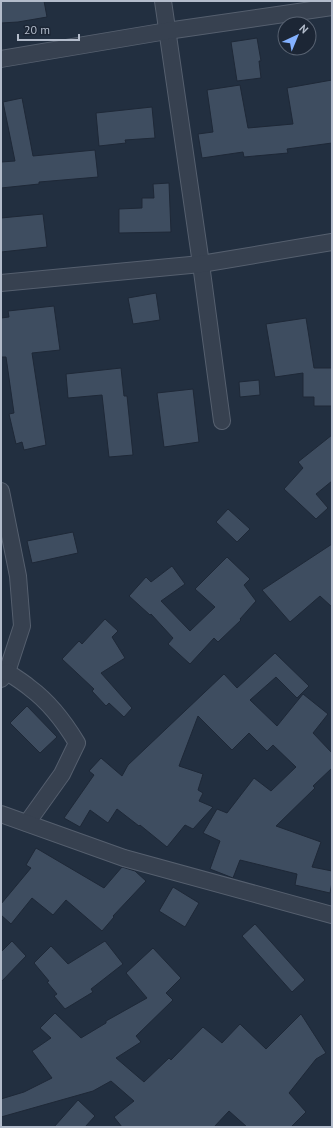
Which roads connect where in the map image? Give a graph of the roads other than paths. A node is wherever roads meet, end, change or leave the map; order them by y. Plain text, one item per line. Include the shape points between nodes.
1 (163, 1) edge
2 (332, 7) edge
3 (167, 31) junction
4 (1, 59) edge
5 (332, 242) edge
6 (201, 264) junction
7 (1, 283) edge
8 (222, 421) dead end
9 (1, 491) edge
10 (4, 675) edge
11 (1, 814) edge
12 (27, 823) junction
13 (332, 915) edge

1 - 3 street
2 - 3 street
3 - 4 street
3 - 6 street
5 - 6 street
6 - 7 street
6 - 8 street
9 - 10 street via 18,576 22,626
10 - 12 street via 31,688 77,742 62,774
11 - 12 street
12 - 13 street via 124,858

